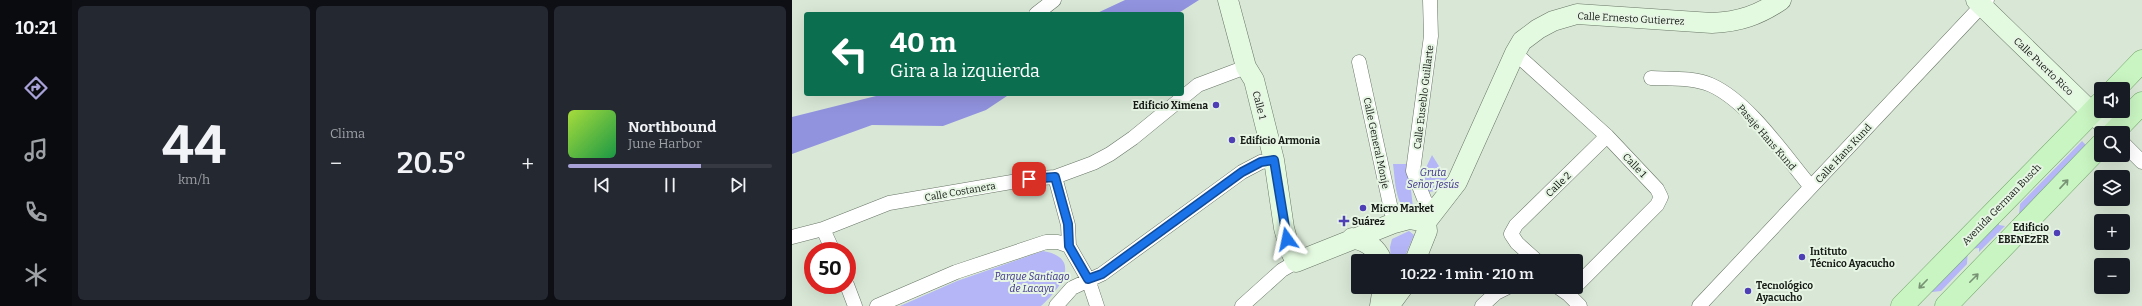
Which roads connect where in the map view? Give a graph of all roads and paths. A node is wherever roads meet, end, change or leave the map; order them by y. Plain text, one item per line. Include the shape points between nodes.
1 (1054, 0) edge
2 (1228, 0) edge
3 (1430, 0) edge
4 (1781, 0) edge
5 (1981, 2) edge
6 (1039, 12) edge
7 (1515, 53) junction
8 (2142, 61) edge
9 (1359, 62) dead end
10 (1246, 67) junction
11 (1650, 78) dead end
12 (2122, 82) edge
13 (1184, 95) edge
14 (1183, 96) edge
15 (2142, 103) edge
16 (2094, 106) edge
17 (2094, 110) edge
18 (2120, 126) edge
19 (1607, 136) junction
20 (2130, 150) edge
21 (2094, 152) edge
22 (1274, 160) junction
23 (2142, 162) edge
24 (1055, 177) junction
25 (1811, 187) junction
26 (1430, 217) junction
27 (1394, 224) junction
28 (823, 229) junction
29 (792, 237) edge
30 (1352, 238) junction
31 (828, 242) edge
32 (1069, 246) junction
33 (1378, 254) edge
34 (1418, 254) edge
35 (1529, 254) edge
36 (1296, 262) junction
37 (1583, 276) edge
38 (1088, 279) junction
39 (850, 294) edge
40 (1382, 294) edge
41 (1397, 294) edge
42 (1495, 294) edge
43 (1572, 294) edge
44 (855, 306) edge
45 (877, 306) edge
46 (1056, 306) edge
47 (1097, 306) edge
48 (1242, 306) edge
49 (1380, 306) edge
50 (1389, 306) edge
51 (1482, 306) edge
52 (1580, 306) edge
53 (1699, 306) edge
54 (1902, 306) edge
55 (1946, 306) edge

1 - 6 street
2 - 10 street, Calle 1
3 - 26 street, Calle Euseblo Guillarte via 1431,36 1413,171
4 - 7 street, Calle Ernesto Gutierrez via 1755,14 1730,22 1577,14 1553,21 1538,29 1522,41
5 - 16 street, Calle Puerto Rico
5 - 25 street, Calle Hans Kund
7 - 19 street, Calle 1
7 - 26 street, Calle Ernesto Gutierrez via 1457,182
8 - 12 main road
9 - 27 street, Calle General Monje
10 - 13 street, Calle Costanera via 1198,84
10 - 22 street, Calle 1 via 1254,80
11 - 25 street, Pasaje Hans Kund via 1691,80 1710,85 1732,97
14 - 24 street, Calle Costanera via 1110,154
15 - 18 main road
17 -> 54 main road, Avenida German Busch
19 - 35 street, Calle 2 via 1516,225 1511,234
19 - 37 street, Calle 1 via 1658,189 1661,197 1657,205
20 - 23 street
55 -> 21 main road
22 - 36 street, Calle 1 via 1284,228
22 - 38 street via 1261,162 1242,172 1102,274
24 - 28 street, Calle Costanera via 1029,179 889,203
24 - 32 street via 1068,224
25 - 53 street, Calle Hans Kund
26 - 27 street via 1409,219
26 - 34 street
27 - 30 street
28 - 29 street, Calle Costanera
28 - 31 street
30 - 33 street via 1371,245
30 - 36 street
32 - 38 street
32 - 45 street via 1058,242 1046,242 956,272
36 - 48 street via 1282,270
38 - 46 street via 1072,288
38 - 47 street
39 - 44 street
40 - 49 street
41 - 50 street
42 - 51 street
43 - 52 street

